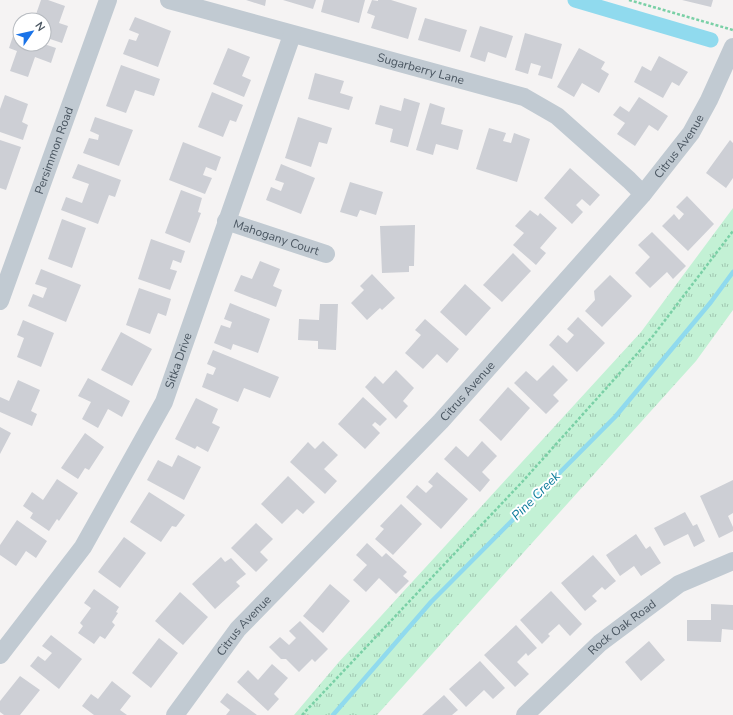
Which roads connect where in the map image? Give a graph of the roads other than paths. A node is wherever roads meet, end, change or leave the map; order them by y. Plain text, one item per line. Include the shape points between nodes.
1 (108, 0) edge
2 (169, 0) edge
3 (292, 35) junction
4 (733, 46) edge
5 (643, 194) junction
6 (226, 221) junction
7 (326, 254) dead end
8 (0, 301) edge
9 (733, 561) edge
10 (0, 655) edge
11 (175, 715) edge
12 (525, 715) edge

1 - 8 street, Persimmon Road
2 - 3 street, Sugarberry Lane
3 - 5 street, Sugarberry Lane via 524,98 557,116
3 - 6 street, Sitka Drive
4 - 5 street, Citrus Avenue via 691,133
5 - 11 street, Citrus Avenue via 441,421 238,629
6 - 7 street, Mahogany Court
6 - 10 street, Sitka Drive via 164,402 83,547
9 - 12 street, Rock Oak Road via 679,584 600,643

